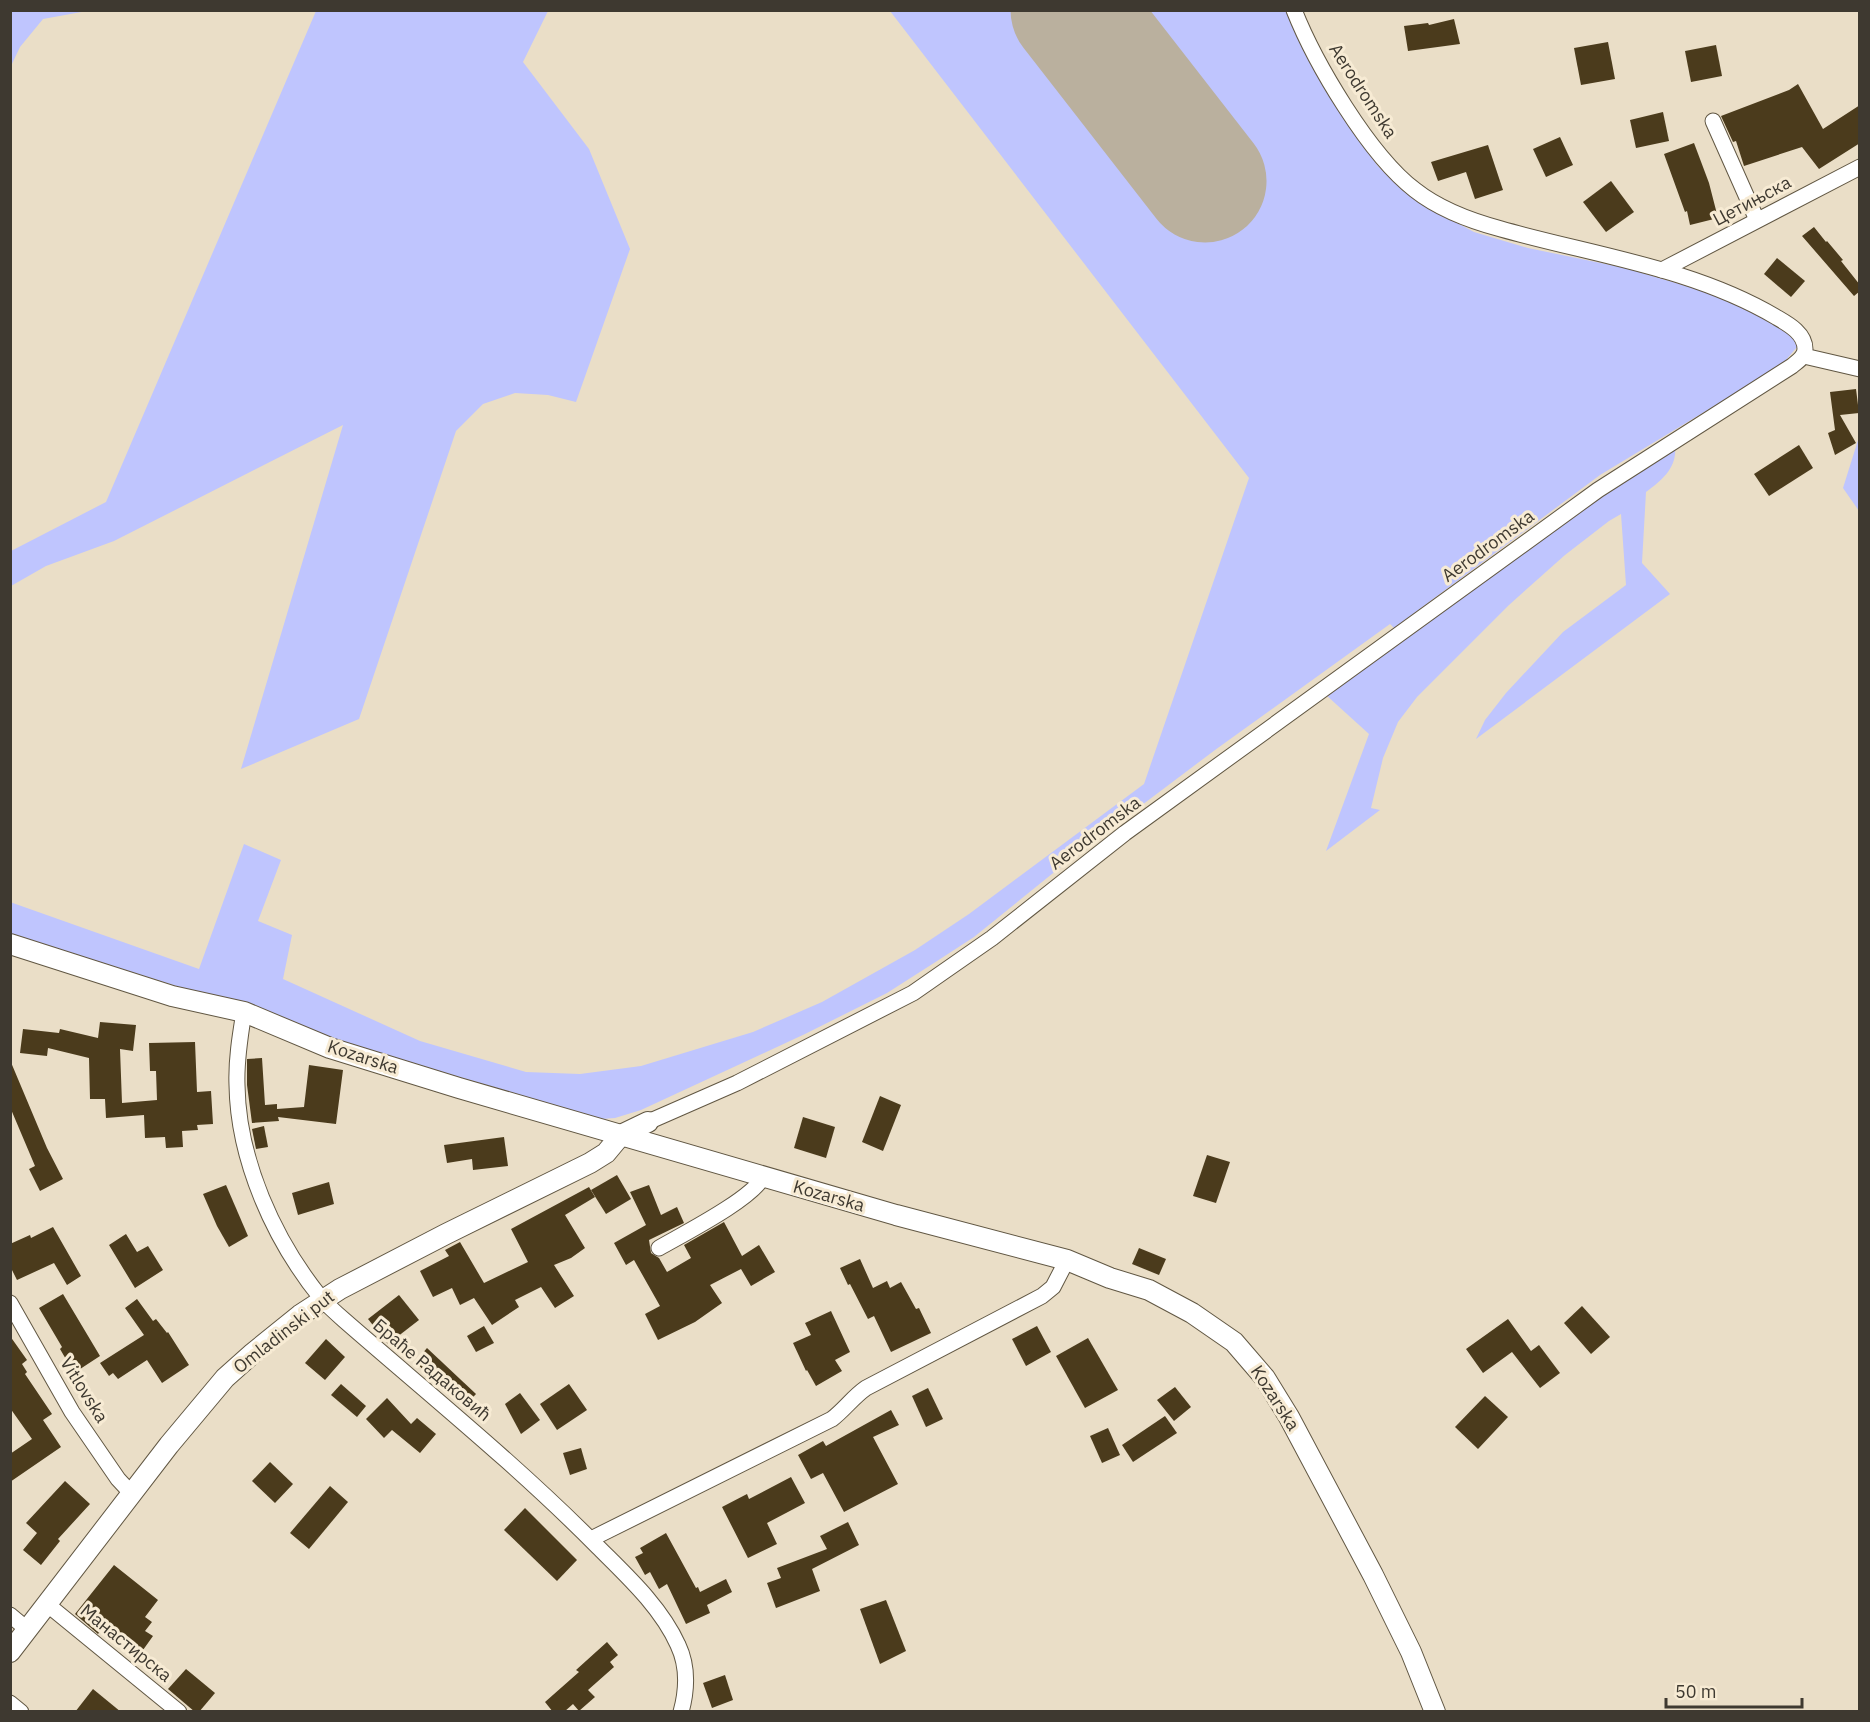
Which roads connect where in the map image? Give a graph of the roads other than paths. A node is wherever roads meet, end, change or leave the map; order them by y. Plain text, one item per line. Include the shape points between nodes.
1 (1294, 10) edge
2 (1713, 121) dead end
3 (1860, 166) edge
4 (1757, 220) junction
5 (1662, 270) junction
6 (1804, 356) junction
7 (1860, 369) edge
8 (10, 944) edge
9 (244, 1012) junction
10 (648, 1122) joint
11 (621, 1135) junction
12 (763, 1177) junction
13 (659, 1248) dead end
14 (1067, 1260) junction
15 (322, 1299) junction
16 (10, 1303) edge
17 (131, 1493) junction
18 (591, 1539) junction
19 (48, 1605) junction
20 (10, 1615) edge
21 (28, 1630) junction
22 (10, 1652) edge
23 (10, 1702) edge
24 (21, 1712) edge
25 (179, 1712) edge
26 (681, 1712) edge
27 (1435, 1712) edge

1 - 5 street, Aerodromska via 1345,105 1378,151 1414,190 1444,209 1498,229
2 - 4 street
3 - 4 street, Цетињска
4 - 5 street, Цетињска
5 - 6 street, Aerodromska via 1754,304 1789,325 1802,337
6 - 7 street
6 - 10 street, Aerodromska via 1598,490 1143,820 940,976 737,1083
8 - 9 street, Kozarska via 172,996
9 - 11 street, Kozarska via 330,1048
9 - 15 street, Браће Радаковић via 237,1084 246,1151 267,1209
10 - 11 street, Omladinski put
11 - 12 street, Kozarska
11 - 15 street, Omladinski put via 606,1153 590,1163
12 - 13 street via 744,1197
12 - 14 street, Kozarska
14 - 18 street via 1053,1287 1042,1296 866,1388 832,1419
14 - 27 street, Kozarska via 1149,1290 1192,1313 1234,1341 1265,1378 1373,1575
15 - 17 street, Omladinski put via 225,1378
15 - 18 street, Браће Радаковић via 525,1476
16 - 17 street, Vitlovska via 72,1412
17 - 19 street, Omladinski put
18 - 26 street, Браће Радаковић via 660,1614 679,1646 686,1693
19 - 21 street, Omladinski put
19 - 25 street, Манастирска
20 - 21 street
21 - 22 street, Omladinski put
23 - 24 street

